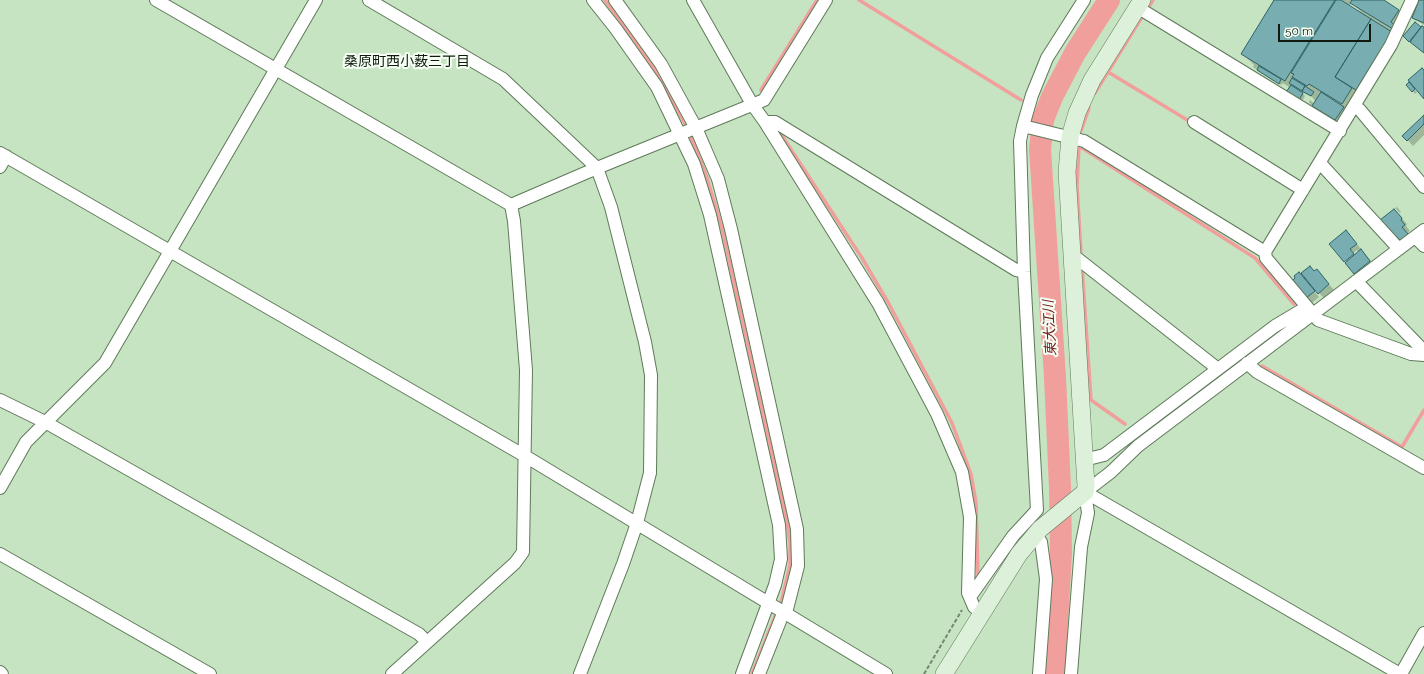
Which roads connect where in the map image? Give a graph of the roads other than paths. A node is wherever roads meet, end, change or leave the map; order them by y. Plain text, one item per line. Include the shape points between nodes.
1 (156, 0) edge
2 (316, 0) edge
3 (369, 0) edge
4 (592, 0) edge
5 (615, 0) edge
6 (694, 0) edge
7 (826, 0) edge
8 (1084, 0) edge
9 (1412, 0) edge
10 (1139, 4) edge
11 (276, 69) junction
12 (752, 104) junction
13 (1354, 106) junction
14 (765, 122) junction
15 (1194, 122) dead end
16 (1025, 126) junction
17 (688, 131) junction
18 (1340, 131) junction
19 (1066, 135) junction
20 (3, 155) edge
21 (1320, 163) junction
22 (0, 167) edge
23 (597, 168) junction
24 (1424, 187) edge
25 (1303, 190) junction
26 (511, 205) junction
27 (1420, 234) edge
28 (1424, 246) edge
29 (1398, 249) junction
30 (171, 251) junction
31 (1265, 252) junction
32 (1072, 258) junction
33 (1024, 272) junction
34 (1356, 281) junction
35 (1309, 310) junction
36 (1424, 351) edge
37 (1424, 355) edge
38 (1247, 363) junction
39 (1218, 369) junction
40 (0, 400) edge
41 (45, 422) junction
42 (525, 456) junction
43 (1084, 460) junction
44 (1424, 468) edge
45 (0, 488) edge
46 (1081, 496) junction
47 (637, 523) junction
48 (1037, 531) junction
49 (0, 554) edge
50 (970, 598) junction
51 (779, 608) junction
52 (982, 613) junction
53 (1424, 633) edge
54 (427, 642) junction
55 (0, 672) edge
56 (2, 674) edge
57 (210, 674) edge
58 (392, 674) edge
59 (580, 674) edge
60 (742, 674) edge
61 (759, 674) edge
62 (886, 674) edge
63 (944, 674) edge
64 (1039, 674) edge
65 (1071, 674) edge
66 (1401, 674) edge

1 - 11 street
2 - 11 street
3 - 23 street via 503,79
4 - 17 street via 616,29
5 - 17 street via 661,64
6 - 12 street
7 - 12 street via 764,100
8 - 16 street via 1047,58 1032,95
9 - 13 street via 1391,45
10 - 18 street
10 - 19 street via 1092,80
11 - 26 street
11 - 30 street
12 - 14 street
12 - 17 street
13 - 18 street
13 - 24 street
14 - 33 street via 775,122 1016,270
14 - 50 street via 878,303 937,414 959,465 970,517
15 - 25 street
16 - 19 street
16 - 33 street via 1020,141
17 - 23 street
17 - 51 street via 694,164 710,215 779,525 781,559 775,585
17 - 51 street via 718,179 797,529 798,566
18 - 21 street
19 - 31 street via 1084,141
19 - 32 street
20 - 22 street
20 - 30 street
21 - 25 street
21 - 29 street
23 - 26 street
23 - 47 street via 611,207 651,376 650,473
25 - 31 street
26 - 42 street via 526,370
27 - 28 street
27 - 29 street
29 - 34 street
30 - 41 street via 105,363
30 - 42 street
31 - 35 street via 1266,258
32 - 39 street via 1078,259
32 - 43 street
33 - 50 street via 1037,510 1013,536
34 - 35 street
34 - 36 street
35 - 37 street via 1318,320 1411,354
35 - 38 street
35 - 39 street via 1275,326
38 - 44 street via 1257,372
38 - 46 street via 1138,446
39 - 43 street via 1104,454
40 - 41 street
41 - 45 street via 26,442
41 - 54 street via 419,634
42 - 47 street
42 - 54 street via 523,552 515,563
43 - 46 street via 1086,486
46 - 48 street
46 - 65 street via 1088,513 1081,548
46 - 66 street
47 - 51 street
47 - 59 street
48 - 52 street via 1019,554
48 - 64 street via 1046,578
49 - 57 street
50 - 52 street via 974,607
51 - 60 street
51 - 61 street
51 - 62 street
52 - 63 street
53 - 66 street
54 - 58 street
55 - 56 street

